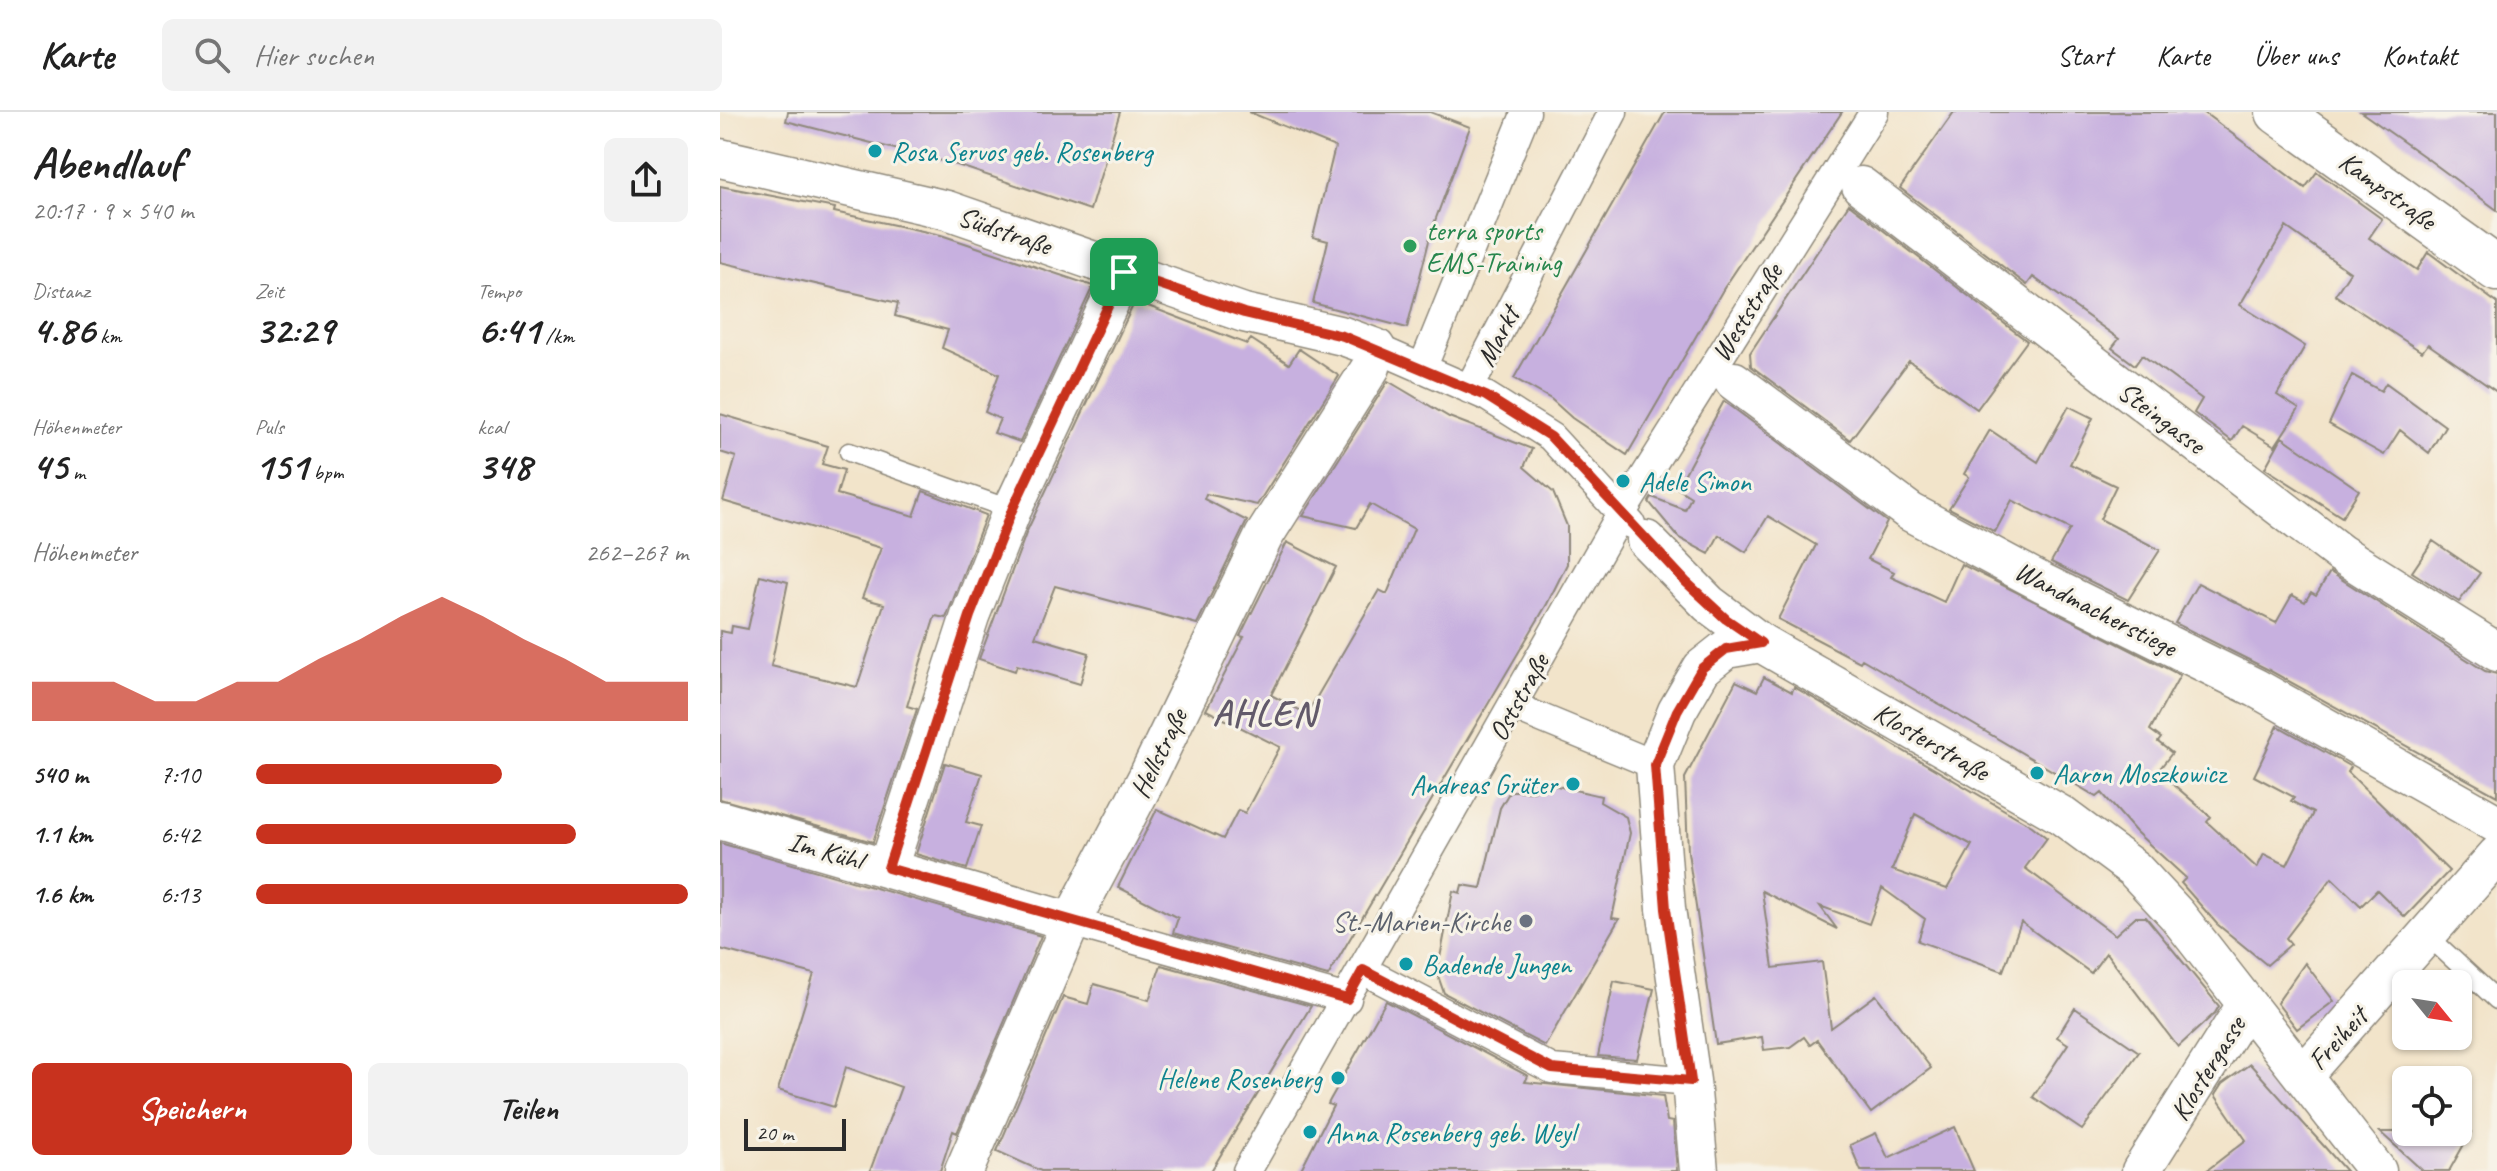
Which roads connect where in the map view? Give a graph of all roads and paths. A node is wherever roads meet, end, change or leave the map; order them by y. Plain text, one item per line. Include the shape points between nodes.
1 (1525, 112) edge
2 (1613, 112) edge
3 (1874, 112) edge
4 (2278, 112) edge
5 (720, 158) edge
6 (1849, 178) junction
7 (2497, 269) edge
8 (1124, 272) junction
9 (1376, 348) junction
10 (1422, 369) junction
11 (1723, 373) junction
12 (1469, 389) junction
13 (849, 452) dead end
14 (1012, 510) junction
15 (1634, 527) junction
16 (1761, 643) junction
17 (2497, 652) edge
18 (1514, 703) junction
19 (1655, 765) junction
20 (720, 820) edge
21 (2497, 824) edge
22 (2497, 855) edge
23 (888, 868) junction
24 (1071, 922) junction
25 (2427, 935) junction
26 (1363, 970) junction
27 (1347, 999) junction
28 (2497, 1000) edge
29 (2246, 1005) junction
30 (2303, 1075) junction
31 (1691, 1081) junction
32 (964, 1171) edge
33 (1247, 1171) edge
34 (1699, 1171) edge
35 (2141, 1171) edge
36 (2377, 1171) edge

1 - 10 street, Markt
2 - 12 street, Markt
3 - 6 street, Weststraße
4 - 7 street, Kampstraße
5 - 8 street, Südstraße via 947,210
6 - 11 street, Weststraße
6 - 17 street, Steingasse via 2340,553
8 - 9 street, Südstraße via 1244,313
8 - 14 street
9 - 10 street, Markt
9 - 24 street, Hellstraße via 1371,367 1264,536
10 - 12 street, Markt
11 - 15 street, Weststraße
11 - 21 street, Wandmacherstiege via 1910,512 2256,688
12 - 15 street, Markt via 1551,437
13 - 14 lane
14 - 23 street via 970,616
15 - 16 street, Klosterstraße via 1709,604
15 - 18 street, Oststraße
16 - 19 street via 1726,649 1702,668
16 - 29 street, Klosterstraße via 2061,815 2134,869
18 - 19 street
18 - 26 street, Oststraße
19 - 31 street via 1666,909
20 - 23 street, Im Kühl
22 - 25 street, Freiheit
23 - 24 street, Im Kühl
24 - 27 street, Im Kühl
24 - 32 street, Hellstraße
25 - 28 lane
25 - 30 street, Freiheit
26 - 27 street, Oststraße
26 - 31 street via 1552,1069
27 - 33 street, Oststraße
29 - 30 street, Klosterstraße
29 - 35 street, Klostergasse
30 - 36 street, Klosterstraße
31 - 34 street

